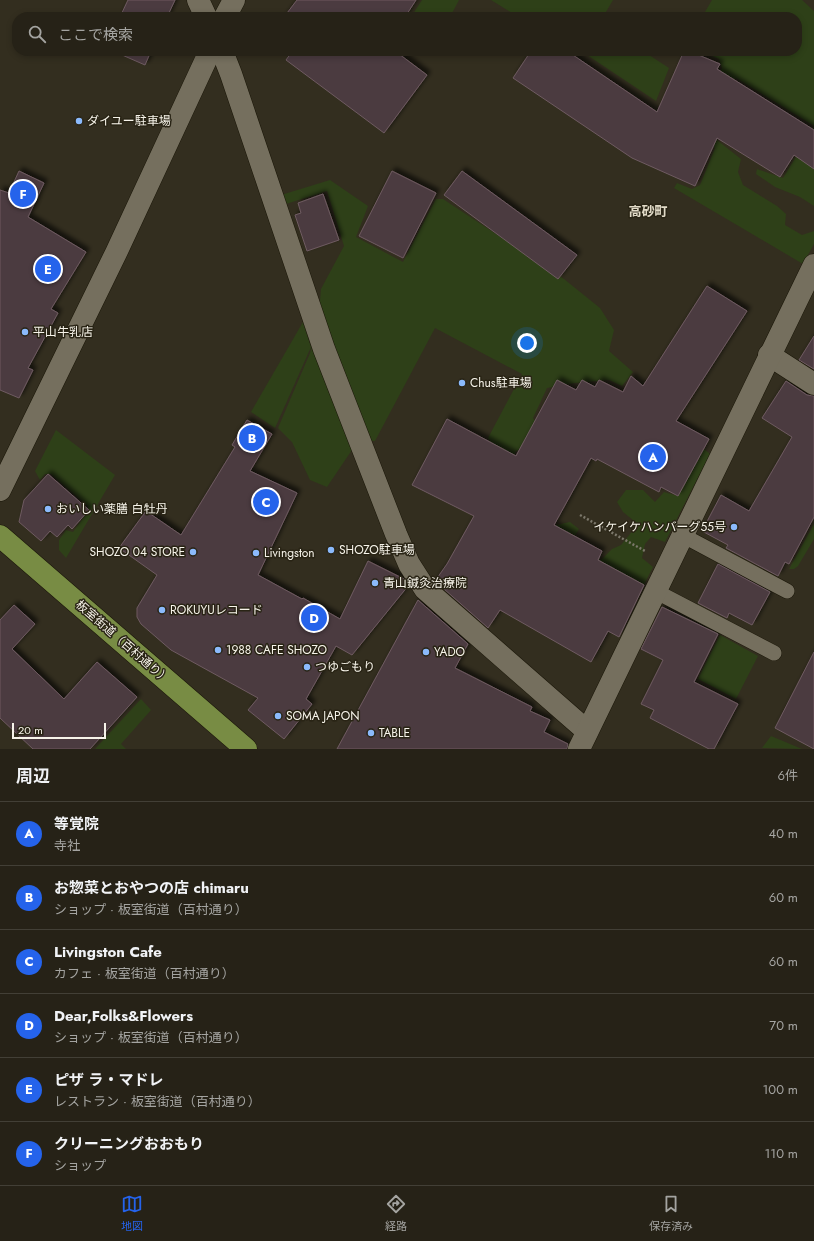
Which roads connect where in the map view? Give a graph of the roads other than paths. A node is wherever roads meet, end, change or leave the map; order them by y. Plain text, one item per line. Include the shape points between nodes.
1 (198, 0) edge
2 (234, 0) edge
3 (204, 12) edge
4 (228, 12) edge
5 (208, 56) edge
6 (224, 56) edge
7 (814, 265) edge
8 (770, 355) junction
9 (814, 384) edge
10 (0, 490) edge
11 (682, 535) junction
12 (0, 536) edge
13 (655, 590) junction
14 (788, 590) dead end
15 (774, 653) dead end
16 (583, 740) edge
17 (246, 749) edge

1 - 3 street
2 - 4 street
5 - 10 street via 116,253
6 - 16 street via 324,349 409,564 426,589
7 - 8 street
8 - 9 street
8 - 11 street
11 - 13 street
11 - 14 lane
12 - 17 main road, 板室街道（百村通り）
13 - 15 lane
13 - 16 street

